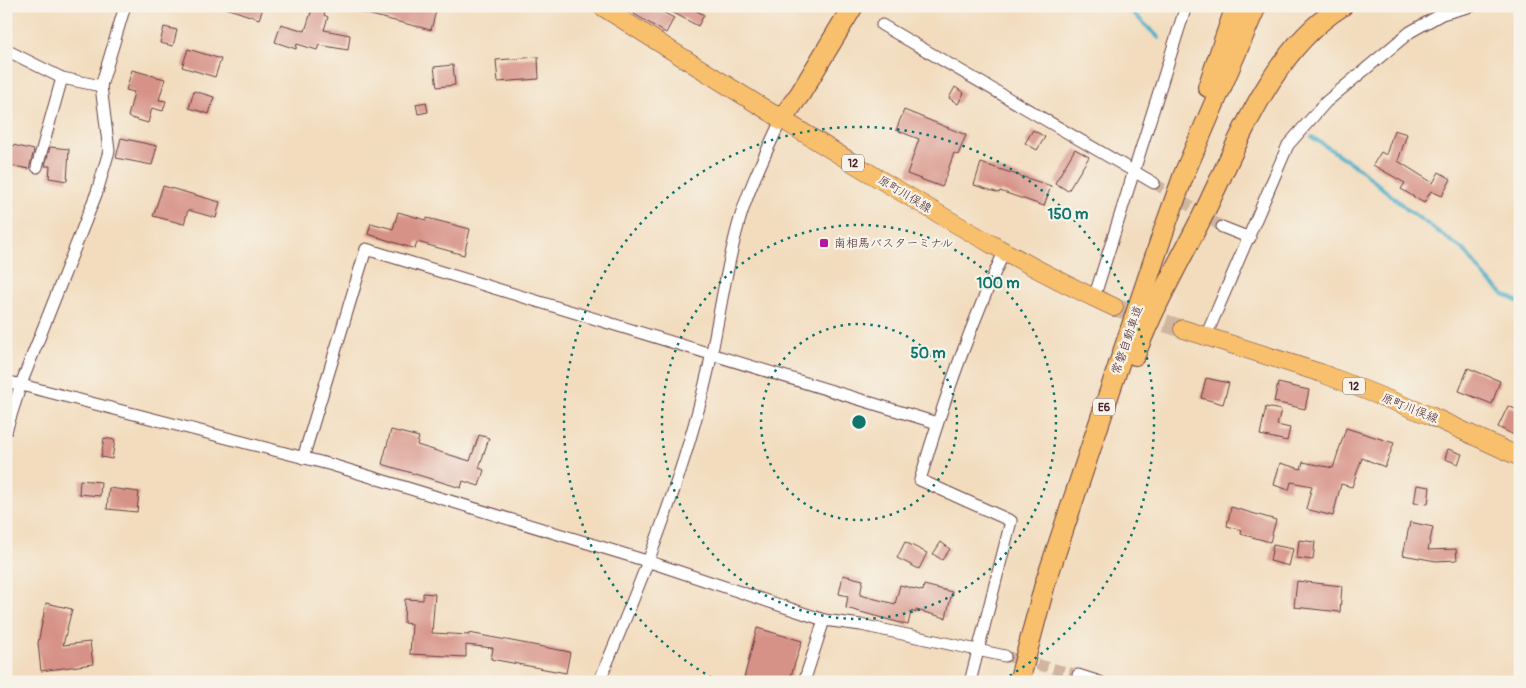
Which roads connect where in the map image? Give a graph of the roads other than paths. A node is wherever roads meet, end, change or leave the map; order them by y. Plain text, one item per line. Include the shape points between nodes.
1 (125, 6) edge
2 (601, 6) edge
3 (840, 6) edge
4 (853, 6) edge
5 (1186, 6) edge
6 (1236, 6) edge
7 (1256, 6) edge
8 (1342, 6) edge
9 (1472, 6) edge
10 (882, 25) dead end
11 (6, 50) edge
12 (62, 78) junction
13 (101, 86) junction
14 (781, 120) junction
15 (37, 167) dead end
16 (1134, 170) junction
17 (1154, 183) tunnel mouth
18 (1222, 227) tunnel mouth
19 (1164, 230) junction
20 (1250, 238) junction
21 (1004, 252) junction
22 (1094, 298) junction
23 (1114, 307) tunnel mouth
24 (1183, 329) tunnel mouth
25 (1206, 336) junction
26 (711, 355) junction
27 (6, 381) edge
28 (22, 384) junction
29 (937, 422) junction
30 (6, 431) edge
31 (1520, 457) edge
32 (302, 458) junction
33 (650, 562) junction
34 (1045, 584) junction
35 (824, 620) junction
36 (978, 651) junction
37 (1005, 656) tunnel mouth
38 (1078, 675) tunnel mouth
39 (599, 682) edge
40 (804, 682) edge
41 (970, 682) edge
42 (1019, 682) edge
43 (1100, 682) edge

1 - 13 street
2 - 14 main road, 原町川俣線 / 12
3 - 14 highway via 791,88
4 - 14 highway
5 - 16 street
6 - 19 highway via 1196,121
7 - 19 highway, 常磐自動車道 / E6 via 1184,174
8 - 34 highway via 1313,28 1292,50 1255,109 1143,334 1072,526
9 - 20 street via 1442,14 1410,32 1326,102 1288,146
10 - 16 street
11 - 12 street
12 - 13 street
12 - 15 street
13 - 28 street via 109,151 97,192
14 - 21 main road, 原町川俣線 / 12
14 - 26 street via 739,221
16 - 17 street
16 - 22 street
18 - 20 street
19 - 34 highway, 常磐自動車道 / E6
20 - 25 street
21 - 22 main road, 原町川俣線 / 12
21 - 29 street via 982,300
22 - 23 main road, 原町川俣線 / 12
24 - 25 main road, 原町川俣線 / 12
25 - 31 main road, 原町川俣線 / 12 via 1330,376 1431,416
26 - 29 street
26 - 32 street via 366,249
26 - 33 street via 678,479
27 - 28 street
28 - 30 street
28 - 32 street
29 - 36 street via 920,480 1011,521
32 - 33 street
33 - 35 street
33 - 39 street
34 - 42 highway, 常磐自動車道 / E6
35 - 36 street
35 - 40 street
36 - 37 street
36 - 41 street
38 - 43 street

